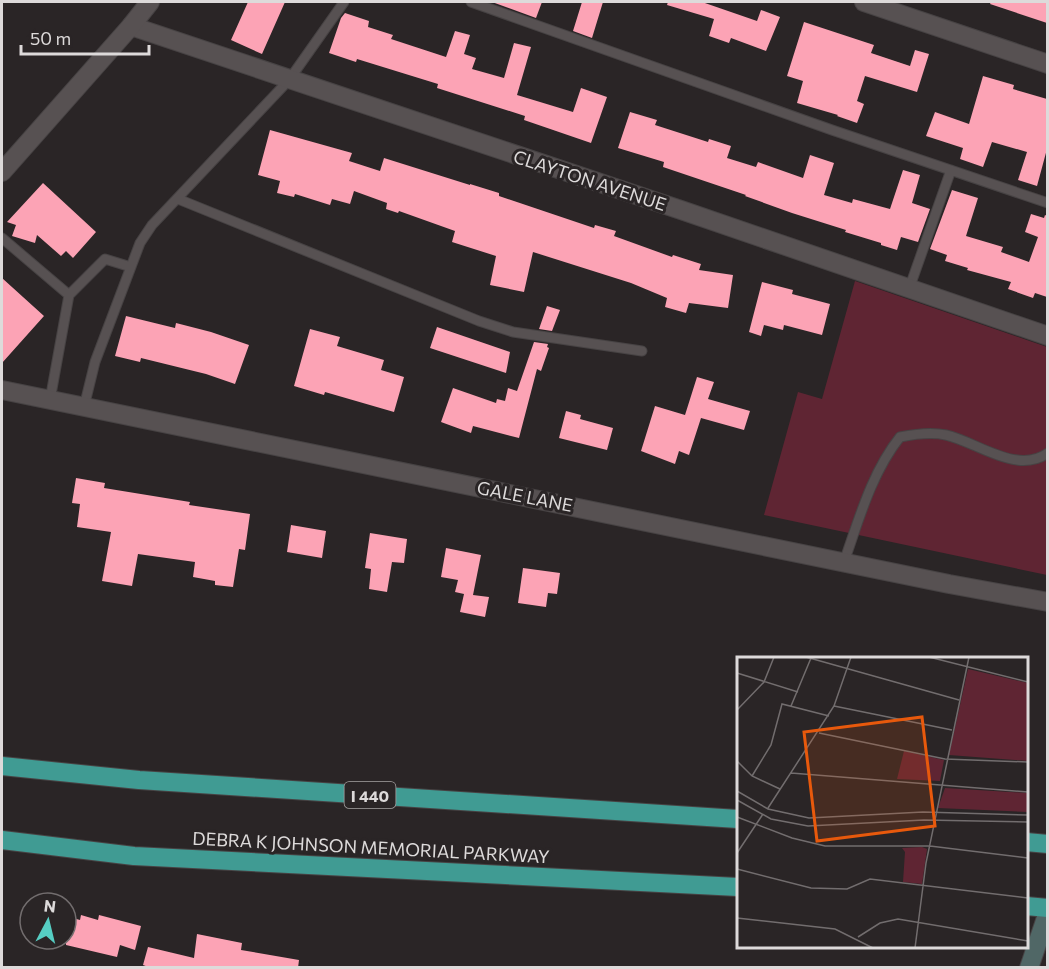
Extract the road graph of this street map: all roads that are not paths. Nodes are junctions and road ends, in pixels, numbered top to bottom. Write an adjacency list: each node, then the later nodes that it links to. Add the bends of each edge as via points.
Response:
1 (150, 2): 5 (street)
2 (344, 2): 7 (lane)
3 (471, 2): 8 (lane)
4 (864, 2): 6 (street)
5 (131, 26): 7 (street, CLAYTON AVENUE); 9 (street)
6 (1047, 64)
7 (289, 80): 10 (lane); 14 (street, CLAYTON AVENUE)
8 (951, 170): 11 (lane); 14 (lane)
9 (2, 172)
10 (178, 199): 13 (lane, via 152,225); 17 (lane, via 479,321 513,332)
11 (1047, 203)
12 (2, 238): 15 (lane)
13 (131, 267): 15 (lane, via 105,259); 20 (lane, via 95,362)
14 (909, 289): 16 (street, CLAYTON AVENUE)
15 (69, 296): 19 (lane)
16 (1047, 336)
17 (642, 351)
18 (2, 390): 19 (street, GALE LANE)
19 (50, 400): 20 (street, GALE LANE)
20 (84, 407): 22 (street, GALE LANE)
21 (1047, 453): 22 (lane, via 1030,461 1010,459 946,435 900,437 874,482)
22 (844, 562): 23 (street, GALE LANE)
23 (1047, 602)
24 (2, 766): 25 (highway, I 440, via 139,780)
25 (737, 819)
26 (2, 840): 29 (highway, DEBRA K JOHNSON MEMORIAL PARKWAY, via 134,856)
27 (1028, 842): 28 (highway)
28 (1047, 844)
29 (737, 887)
30 (1028, 906): 31 (highway)
31 (1047, 910): 32 (main road)
32 (1029, 968)

